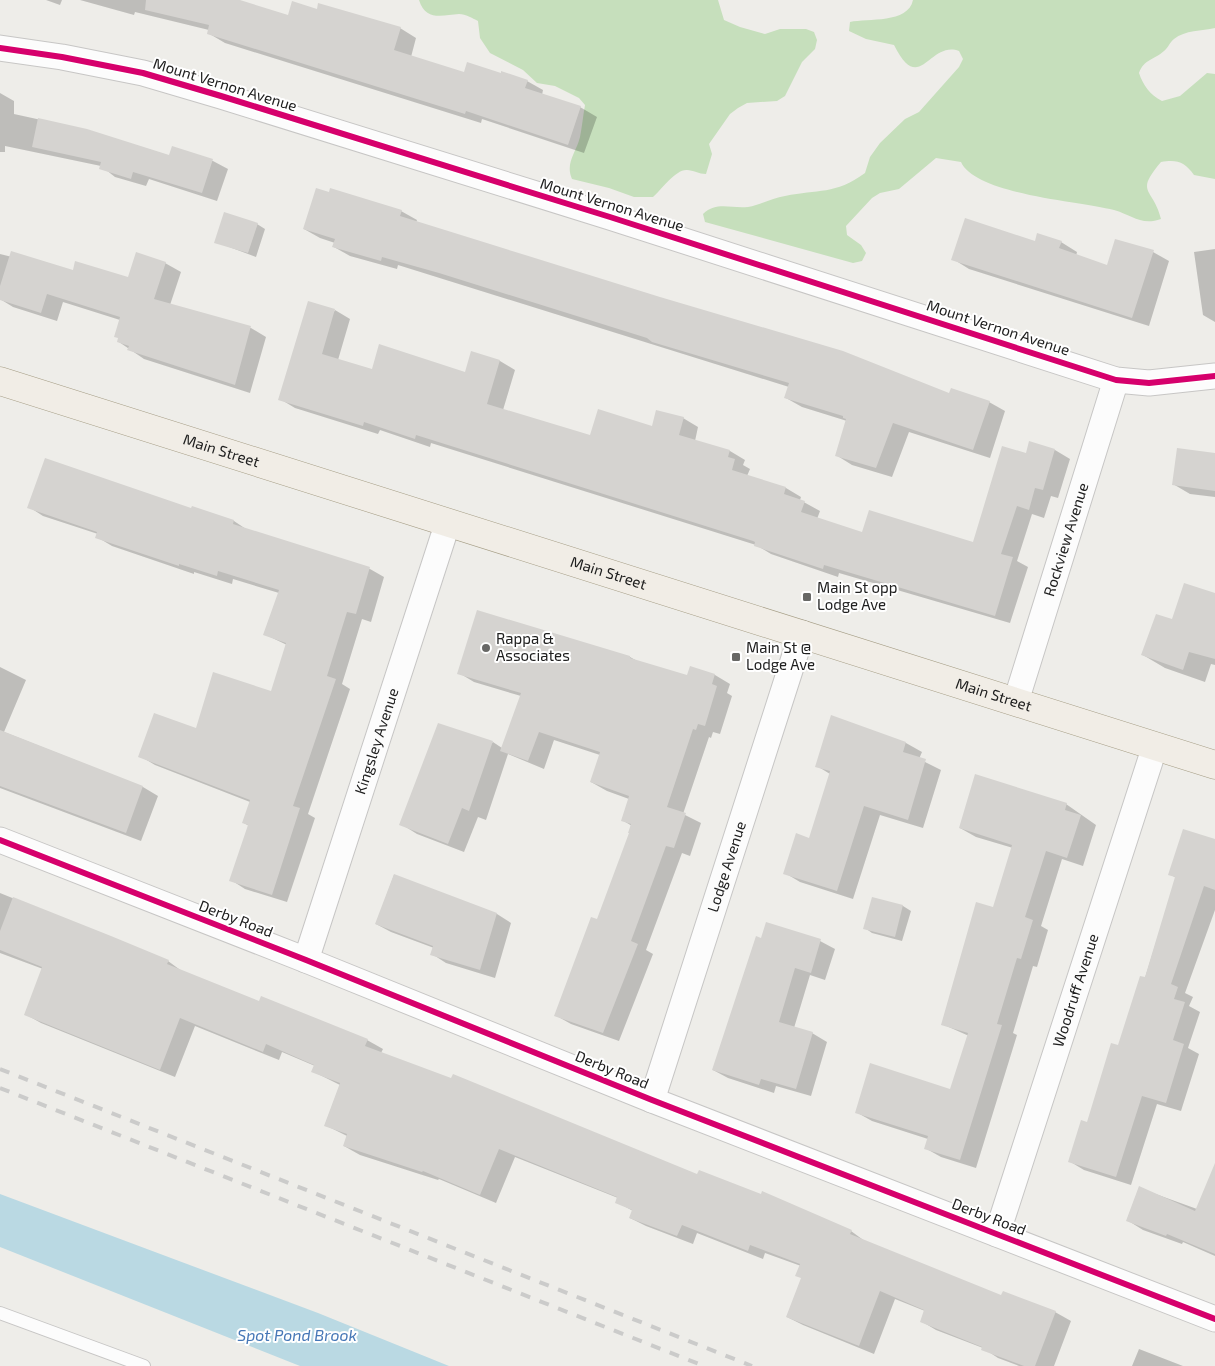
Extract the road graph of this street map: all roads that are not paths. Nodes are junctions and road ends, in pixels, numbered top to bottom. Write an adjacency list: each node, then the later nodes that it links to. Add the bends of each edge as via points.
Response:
1 (0, 48): 4 (street, Mount Vernon Avenue, via 143,73 619,220)
2 (1215, 376): 4 (street, Mount Vernon Avenue, via 1150,383)
3 (0, 380): 5 (main road, Main Street)
4 (1116, 380): 7 (street, Rockview Avenue)
5 (448, 522): 6 (main road, Main Street); 11 (street, Kingsley Avenue)
6 (802, 633): 7 (main road, Main Street); 12 (street, Lodge Avenue)
7 (1016, 701): 8 (main road, Main Street)
8 (1155, 746): 9 (main road, Main Street); 13 (street, Woodruff Avenue)
9 (1215, 765)
10 (0, 840): 11 (street, Derby Road)
11 (306, 960): 12 (street, Derby Road)
12 (652, 1100): 13 (street, Derby Road)
13 (997, 1234): 15 (street, Derby Road)
14 (0, 1313): 16 (lane)
15 (1215, 1319)
16 (144, 1366)

